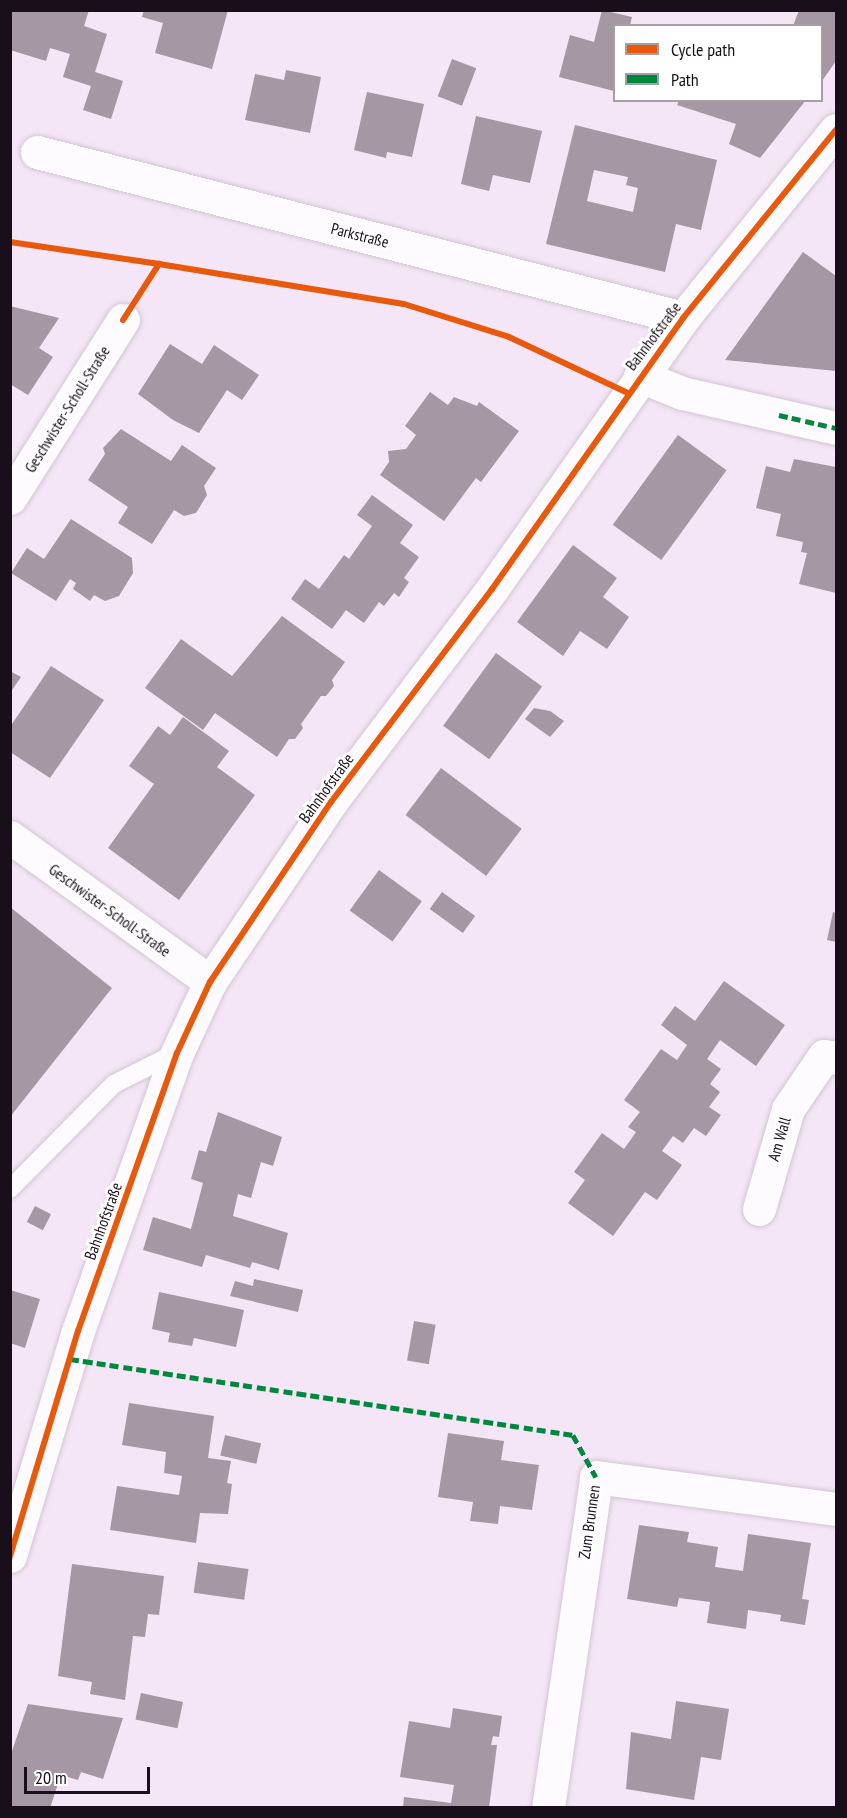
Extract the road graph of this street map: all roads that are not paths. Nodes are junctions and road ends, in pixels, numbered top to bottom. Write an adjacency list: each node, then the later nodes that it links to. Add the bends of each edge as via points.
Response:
1 (837, 130): 3 (street, Bahnhofstraße)
2 (37, 152): 3 (street, Parkstraße)
3 (683, 318): 5 (street, Bahnhofstraße)
4 (123, 320): 7 (street, Geschwister-Scholl-Straße)
5 (640, 376): 6 (street, via 682,393); 9 (street, Bahnhofstraße, via 492,589 331,802)
6 (837, 428)
7 (10, 498)
8 (10, 837): 9 (street, Geschwister-Scholl-Straße)
9 (210, 982): 10 (street, Bahnhofstraße)
10 (177, 1053): 12 (lane, via 114,1084); 15 (street, Bahnhofstraße, via 78,1331)
11 (837, 1058): 13 (street, Am Wall, via 824,1056 788,1109)
12 (10, 1189)
13 (759, 1209)
14 (837, 1509): 16 (street, Zum Brunnen, via 596,1477)
15 (10, 1556)
16 (548, 1808)

